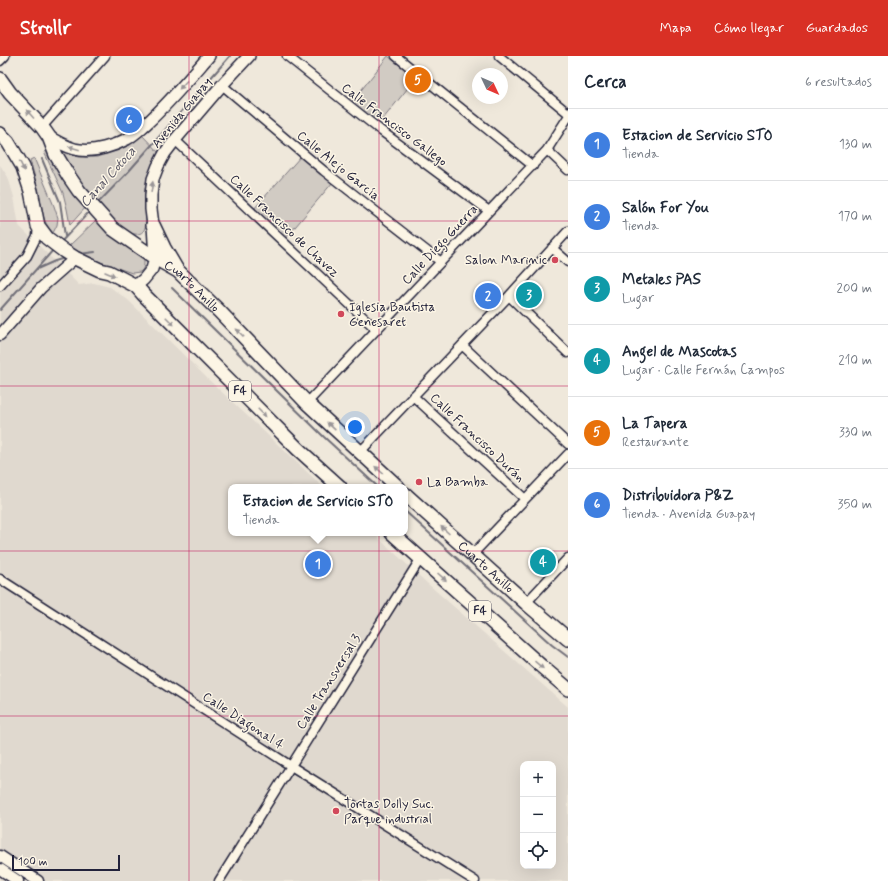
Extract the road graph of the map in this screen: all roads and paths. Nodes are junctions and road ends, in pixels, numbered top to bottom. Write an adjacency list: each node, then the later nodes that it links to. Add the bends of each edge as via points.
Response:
1 (5, 56): 8 (street)
2 (105, 56): 15 (street)
3 (209, 56): 15 (main road, Avenida Guapay, one-way to 15, via 153,117 128,138 114,145 79,150 69,147)
4 (249, 56): 11 (main road, Avenida Guapay)
5 (286, 56): 21 (street, Calle Francisco Gallego)
6 (396, 56): 19 (street)
7 (500, 56): 13 (street)
8 (0, 61)
9 (0, 79): 12 (highway, Cuarto Anillo)
10 (0, 83): 12 (highway)
11 (222, 85): 17 (main road, Avenida Guapay); 28 (street, Calle Alejo García, via 324,171)
12 (10, 93): 15 (highway, Cuarto Anillo, one-way to 12)
13 (568, 113)
14 (568, 117): 18 (street, Calle Diego Guerra)
15 (45, 132): 27 (highway, Cuarto Anillo, via 68,175 89,203 113,229)
16 (0, 134): 23 (highway, F4, one-way to 23, via 23,167)
17 (175, 140): 22 (main road, Avenida Guapay, one-way to 17, via 151,195 154,179 158,166); 34 (street, Calle Francisco de Chavez)
18 (547, 150): 19 (street, Calle Diego Guerra); 20 (street)
19 (533, 166): 21 (street, Calle Diego Guerra)
20 (568, 170)
21 (489, 211): 28 (street, Calle Diego Guerra)
22 (153, 225): 27 (main road, Avenida Guapay); 30 (highway)
23 (38, 226): 26 (highway, F4, via 47,238); 31 (street, via 37,236 27,256)
24 (568, 231): 25 (street)
25 (552, 248): 29 (street); 33 (street)
26 (70, 254): 32 (highway, F4, one-way to 32); 35 (street)
27 (155, 258): 30 (highway, Cuarto Anillo); 32 (main road, Avenida Guapay, via 152,269)
28 (441, 262): 34 (street, Calle Diego Guerra)
29 (568, 262)
30 (178, 271): 39 (highway, Cuarto Anillo, one-way to 30, via 220,311)
31 (0, 286)
32 (136, 286): 43 (highway, F4, one-way to 43)
33 (509, 296): 36 (street); 37 (street)
34 (377, 330): 39 (street, Calle Diego Guerra)
35 (0, 335)
36 (462, 345): 38 (street); 40 (street)
37 (568, 353)
38 (413, 396): 41 (street); 46 (street, Calle Francisco Durán)
39 (307, 403): 41 (highway, Cuarto Anillo, one-way to 39)
40 (568, 444)
41 (360, 452): 44 (highway, Cuarto Anillo, one-way to 41)
42 (568, 454): 46 (street)
43 (337, 484)
44 (395, 484)
45 (408, 497): 48 (highway, Cuarto Anillo, one-way to 45)
46 (525, 499): 48 (street)
47 (395, 536): 49 (highway, F4)
48 (472, 555): 52 (highway, Cuarto Anillo)
49 (421, 558): 54 (highway, F4, one-way to 54); 55 (street, Calle Transversal 3)
50 (568, 558): 52 (street)
51 (0, 579): 55 (street, Calle Diagonal 4)
52 (526, 603): 53 (highway, Cuarto Anillo)
53 (568, 639)
54 (568, 689)
55 (290, 766): 60 (street, Calle Transversal 3); 61 (street, Calle Diagonal 4)
56 (0, 856): 59 (street)
57 (0, 869): 58 (street)
58 (18, 881)
59 (38, 881)
60 (219, 881)
61 (475, 881)

